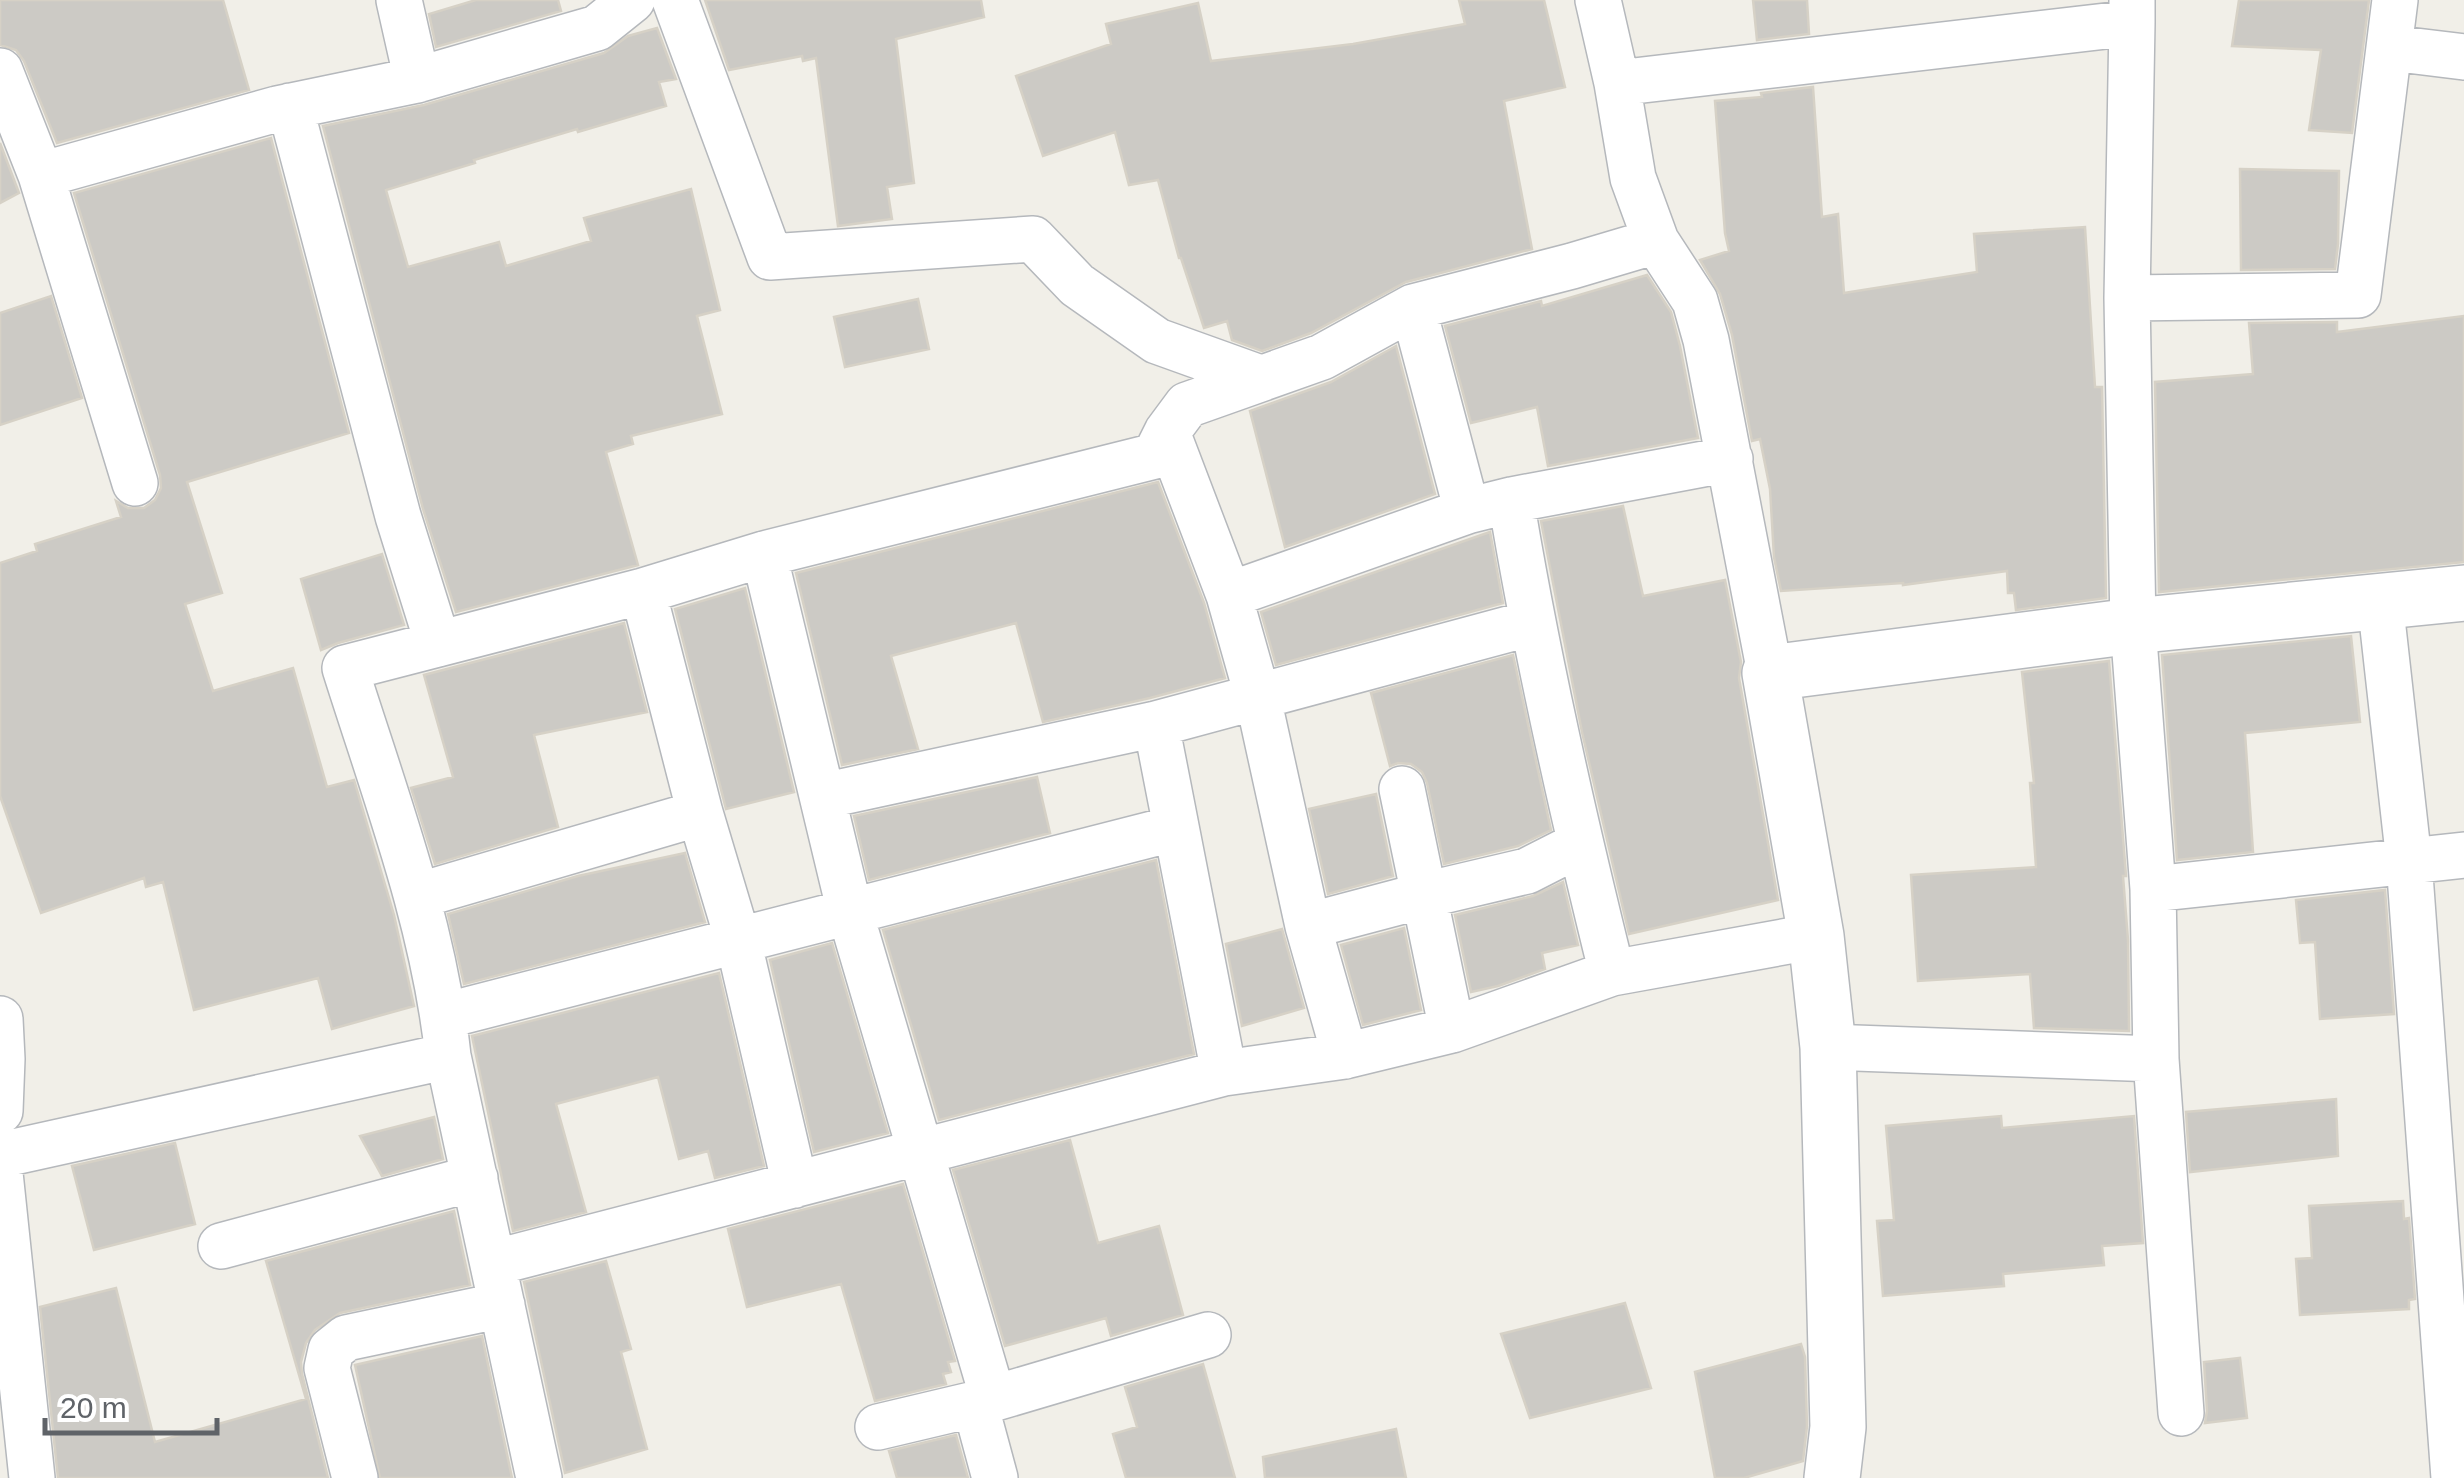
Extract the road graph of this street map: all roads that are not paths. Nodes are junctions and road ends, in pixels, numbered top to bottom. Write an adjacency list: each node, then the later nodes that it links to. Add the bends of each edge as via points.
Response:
1 (399, 0): 10 (street)
2 (632, 0): 10 (street, via 597,28)
3 (676, 0): 17 (street, via 770,256 1033,239 1077,286 1157,341)
4 (1598, 0): 11 (street)
5 (2395, 0): 7 (street)
6 (2132, 12): 11 (street); 15 (street)
7 (2390, 48): 8 (street); 15 (street, via 2358,295)
8 (2464, 56)
9 (0, 71): 13 (street)
10 (418, 80): 12 (street)
11 (1617, 83): 14 (street, via 1633,178)
12 (290, 106): 13 (street); 30 (street)
13 (41, 175): 20 (street)
14 (1656, 241): 16 (street); 19 (street, via 1694,301)
15 (2127, 298): 29 (street)
16 (1413, 307): 17 (street, via 1322,357); 22 (street)
17 (1260, 378): 18 (street, via 1187,405)
18 (1167, 432): 23 (street, via 1155,456); 26 (street)
19 (1730, 459): 21 (street); 31 (street)
20 (135, 484)
21 (1511, 500): 22 (street); 28 (street)
22 (1468, 512): 26 (street)
23 (764, 554): 24 (street); 35 (street)
24 (643, 591): 30 (street); 36 (street)
25 (2464, 593): 27 (street)
26 (1229, 595): 32 (street)
27 (2380, 601): 29 (street); 40 (street)
28 (1531, 622): 32 (street); 38 (street)
29 (2133, 626): 31 (street); 41 (street)
30 (438, 644): 43 (street, via 345,668)
31 (1770, 673): 46 (street)
32 (1258, 698): 33 (street); 45 (street)
33 (1156, 724): 35 (street); 37 (street)
34 (1402, 789): 42 (street)
35 (823, 796): 44 (street)
36 (700, 813): 43 (street); 47 (street)
37 (1176, 828): 44 (street); 55 (street)
38 (1580, 844): 42 (street, via 1527,871); 48 (street)
39 (2464, 855): 40 (street)
40 (2408, 861): 41 (street); 73 (street)
41 (2153, 889): 54 (street)
42 (1425, 895): 45 (street); 49 (street)
43 (417, 896): 50 (street)
44 (850, 912): 47 (street); 57 (street)
45 (1308, 926): 53 (street)
46 (1816, 936): 48 (street); 52 (street)
47 (738, 940): 50 (street); 61 (street)
48 (1612, 972): 49 (street)
49 (1452, 1030): 53 (street)
50 (446, 1036): 58 (street); 60 (street)
51 (1, 1046): 56 (street)
52 (1828, 1046): 54 (street); 72 (street, via 1838,1427)
53 (1345, 1056): 55 (street)
54 (2156, 1059): 66 (street)
55 (1224, 1073): 57 (street)
56 (0, 1111)
57 (920, 1152): 61 (street); 65 (street)
58 (0, 1155)
59 (0, 1173): 68 (street)
60 (474, 1178): 62 (street); 63 (street)
61 (795, 1185): 63 (street)
62 (221, 1246)
63 (498, 1284): 69 (street, via 346,1338 331,1350 327,1368); 70 (street)
64 (1208, 1335): 65 (street)
65 (984, 1401): 67 (street); 71 (street)
66 (2181, 1414)
67 (878, 1427)
68 (32, 1478)
69 (355, 1478)
70 (539, 1478)
71 (995, 1478)
72 (1832, 1478)
73 (2454, 1478)

